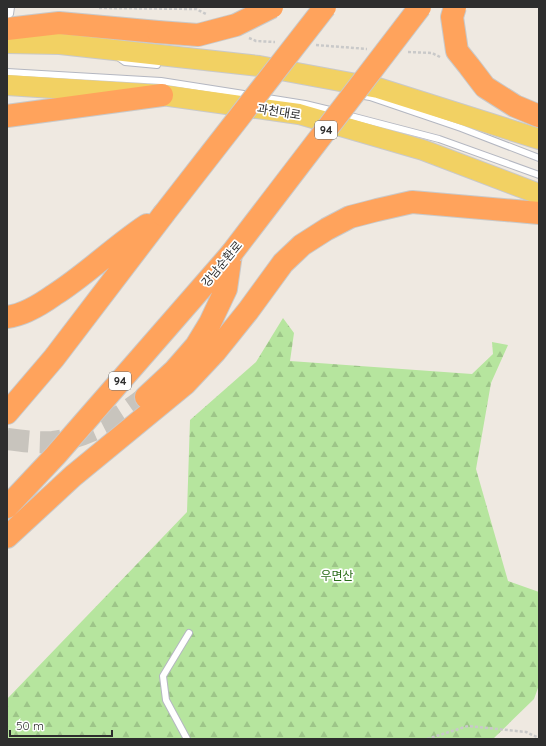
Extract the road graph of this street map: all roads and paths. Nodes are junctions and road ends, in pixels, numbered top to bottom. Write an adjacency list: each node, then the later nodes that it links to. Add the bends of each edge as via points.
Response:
1 (11, 7): 6 (lane, via 10,14)
2 (272, 7): 7 (highway, bridge, via 236,25 198,35 59,23)
3 (325, 7): 24 (highway, bridge)
4 (420, 7): 25 (highway, 강남순환로 / 94, bridge)
5 (455, 7): 18 (highway, bridge, via 452,17 457,51 485,87 515,106)
6 (7, 15)
7 (7, 29)
8 (7, 43): 9 (main road, via 60,44)
9 (108, 49): 10 (lane, via 125,62); 19 (main road, via 259,66 378,88)
10 (164, 65)
11 (7, 72): 21 (lane, via 161,81 305,104 439,139)
12 (266, 75): 13 (lane)
13 (280, 78)
14 (7, 85): 16 (main road, 과천대로)
15 (347, 92): 20 (lane, via 370,97 462,128)
16 (162, 95): 17 (highway); 22 (main road, 과천대로, via 299,114 423,150)
17 (7, 116)
18 (539, 116)
19 (539, 139)
20 (539, 158)
21 (539, 175)
22 (539, 194)
23 (539, 213): 30 (highway, via 412,202 350,217 327,229 283,263 215,352 185,384 73,476)
24 (163, 215): 26 (highway, via 129,237 83,275 36,307); 28 (highway, via 54,358)
25 (231, 254): 27 (highway, via 226,289 210,323 196,346 176,370); 29 (highway, 강남순환로 / 94, via 55,456)
26 (7, 317)
27 (146, 397)
28 (7, 413)
29 (7, 507)
30 (7, 537)
31 (189, 633): 33 (lane, via 163,676 166,700)
32 (539, 738): 34 (path, via 526,732 468,726)
33 (187, 739)
34 (427, 739)

